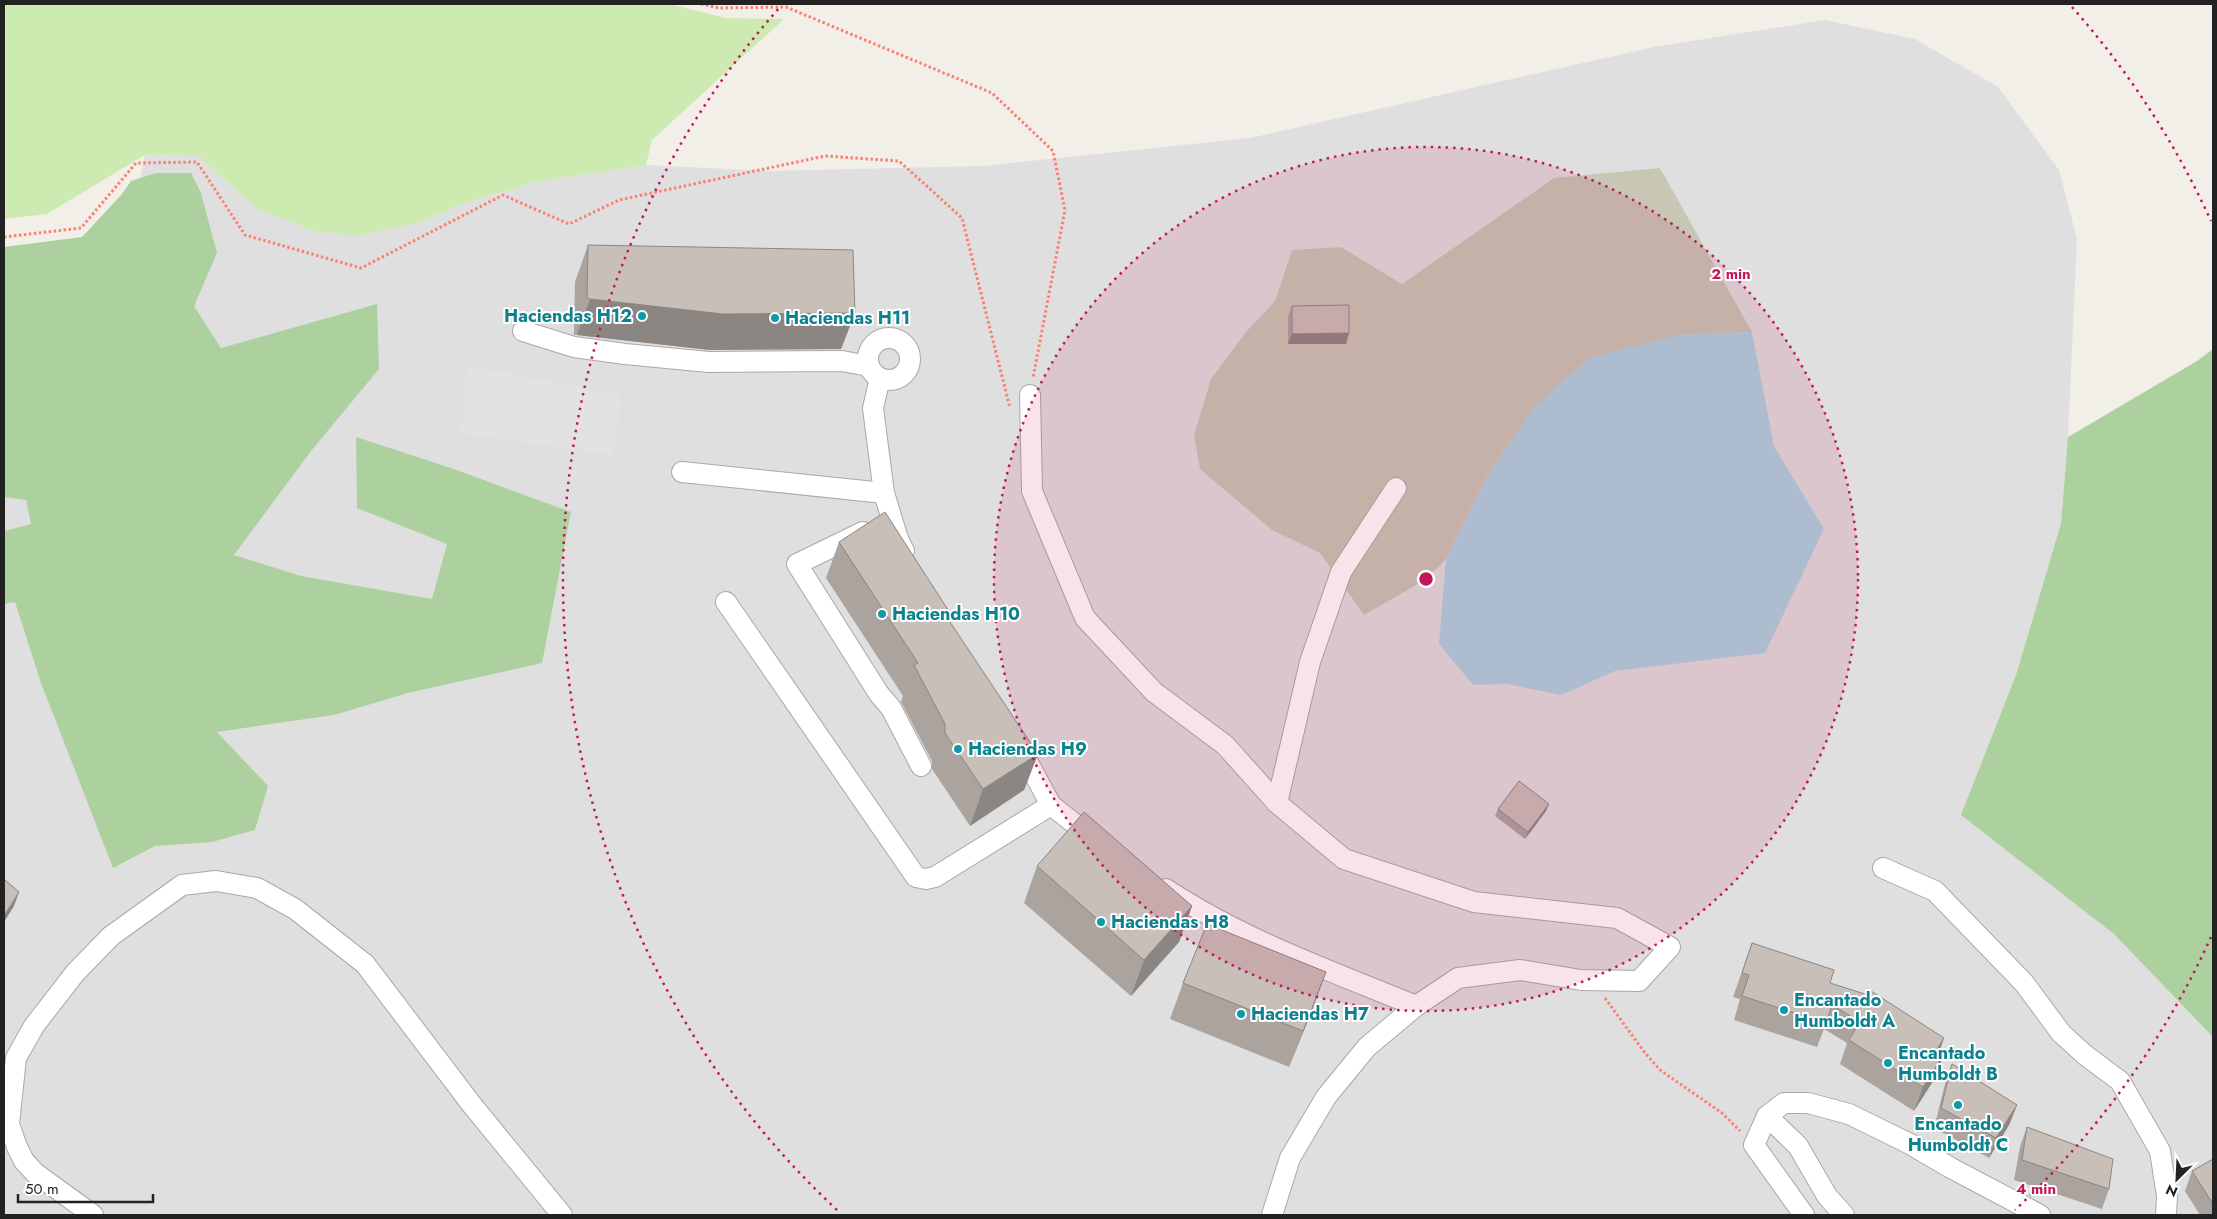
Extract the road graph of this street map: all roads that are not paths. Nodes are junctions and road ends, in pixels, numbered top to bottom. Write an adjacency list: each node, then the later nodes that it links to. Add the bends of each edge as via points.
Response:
1 (523, 331): 5 (street, via 574,347 625,354 709,362 842,361 875,372 873,408)
2 (1030, 395): 11 (street, via 1032,491 1085,618 1154,692 1225,745)
3 (682, 472): 5 (street)
4 (1396, 488): 11 (street, via 1341,572 1310,662)
5 (884, 493): 6 (street)
6 (891, 517): 7 (street); 10 (street, via 797,564 891,708)
7 (914, 570)
8 (726, 602): 12 (street, via 916,877 935,877)
9 (1011, 729): 12 (street)
10 (921, 766)
11 (1277, 803): 16 (street, via 1344,859 1474,902 1617,918 1670,947 1639,981 1581,980 1520,970 1458,978)
12 (1050, 805): 13 (street)
13 (1112, 853)
14 (1883, 868): 25 (street, via 1935,890 2024,983 2060,1032 2085,1056 2120,1080 2160,1151 2167,1196)
15 (1153, 880): 16 (street, via 1194,907 1272,947)
16 (1416, 1006): 21 (street, via 1367,1047 1326,1097 1290,1158)
17 (1767, 1116): 22 (street, via 1754,1145); 23 (street, via 1798,1146 1828,1196); 24 (street, via 1784,1103 1808,1103 1848,1114)
18 (10, 1149): 19 (street); 20 (street, via 9,1124 16,1058 34,1026 75,974 111,936 182,885 216,881 257,888 295,909 365,964 472,1105)
19 (93, 1215)
20 (562, 1215)
21 (1272, 1215)
22 (1804, 1215)
23 (1844, 1215)
24 (2040, 1215)
25 (2166, 1215)

